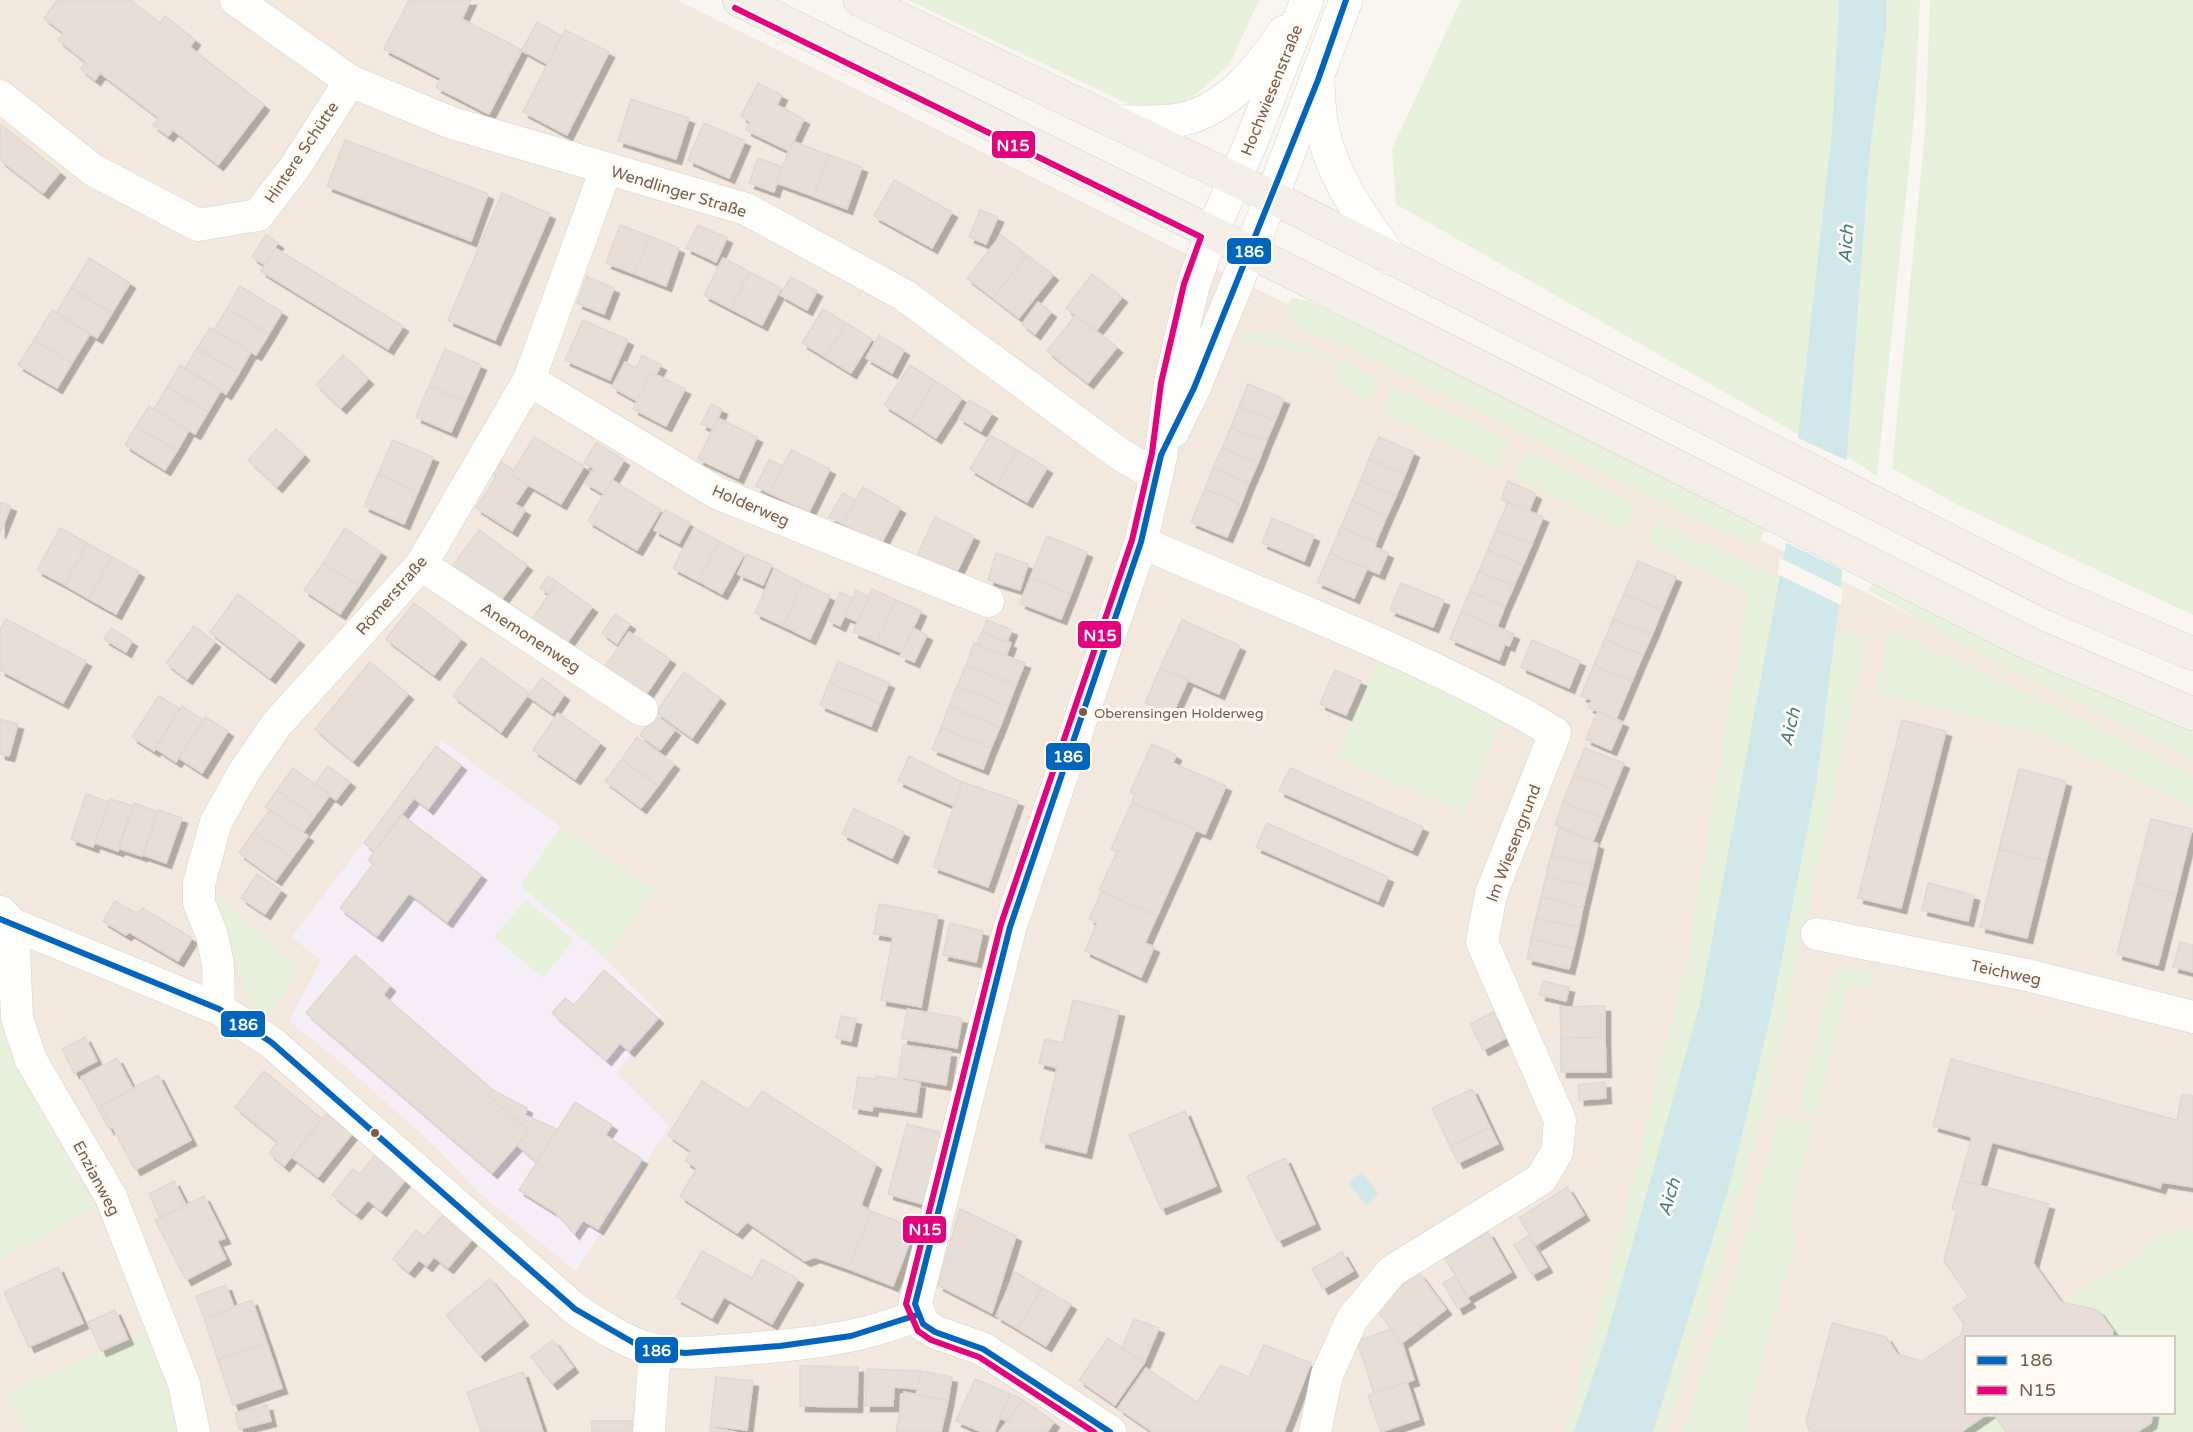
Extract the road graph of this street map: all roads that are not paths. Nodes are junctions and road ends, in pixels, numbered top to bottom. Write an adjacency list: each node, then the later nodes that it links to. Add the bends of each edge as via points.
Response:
1 (236, 0): 7 (street, Wendlinger Straße)
2 (740, 0): 13 (main road)
3 (860, 0): 9 (main road)
4 (1306, 0): 9 (main road, via 1244,81 1212,109 1182,119); 11 (main road, Hochwiesenstraße)
5 (1346, 0): 6 (main road)
6 (1318, 80): 12 (main road); 15 (main road, via 1322,127 1335,170)
7 (350, 81): 8 (street, Hintere Schütte, via 296,167 258,215 198,225 93,170); 10 (street, Wendlinger Straße, via 452,123)
8 (0, 96)
9 (1114, 122): 11 (main road)
10 (606, 169): 16 (street, Römerstraße); 17 (street, Wendlinger Straße, via 746,209 904,295 1121,454)
11 (1234, 179): 12 (main road); 13 (main road)
12 (1272, 197): 14 (main road); 15 (main road)
13 (1212, 232): 14 (main road); 17 (main road, via 1193,286 1175,363)
14 (1249, 250): 17 (main road); 23 (main road, via 2032,645)
15 (1392, 259): 21 (main road, via 2058,596)
16 (529, 380): 19 (street, Römerstraße); 20 (street, Holderweg, via 717,493)
17 (1159, 465): 18 (main road)
18 (1141, 542): 28 (main road, via 1010,927 918,1287); 33 (street, Im Wiesengrund, via 1423,666 1555,733 1491,894 1482,942 1560,1120 1557,1152 1541,1179 1392,1271 1352,1318 1328,1375)
19 (421, 565): 22 (street, Anemonenweg); 26 (street, Römerstraße, via 276,725 216,822 199,884 199,903 218,964)
20 (988, 601)
21 (2193, 654)
22 (642, 710)
23 (2193, 714)
24 (4, 918): 26 (street); 30 (street, Enzianweg, via 17,1018 32,1060 111,1197 184,1384)
25 (1817, 934): 27 (street, Teichweg, via 2027,975)
26 (219, 1009): 29 (street, via 271,1042 575,1308 612,1332)
27 (2193, 1017)
28 (917, 1315): 29 (street, via 856,1335 759,1348 688,1353); 32 (main road, via 935,1332 983,1348)
29 (655, 1350): 31 (street)
30 (194, 1432)
31 (650, 1432)
32 (1110, 1432)
33 (1315, 1432)

